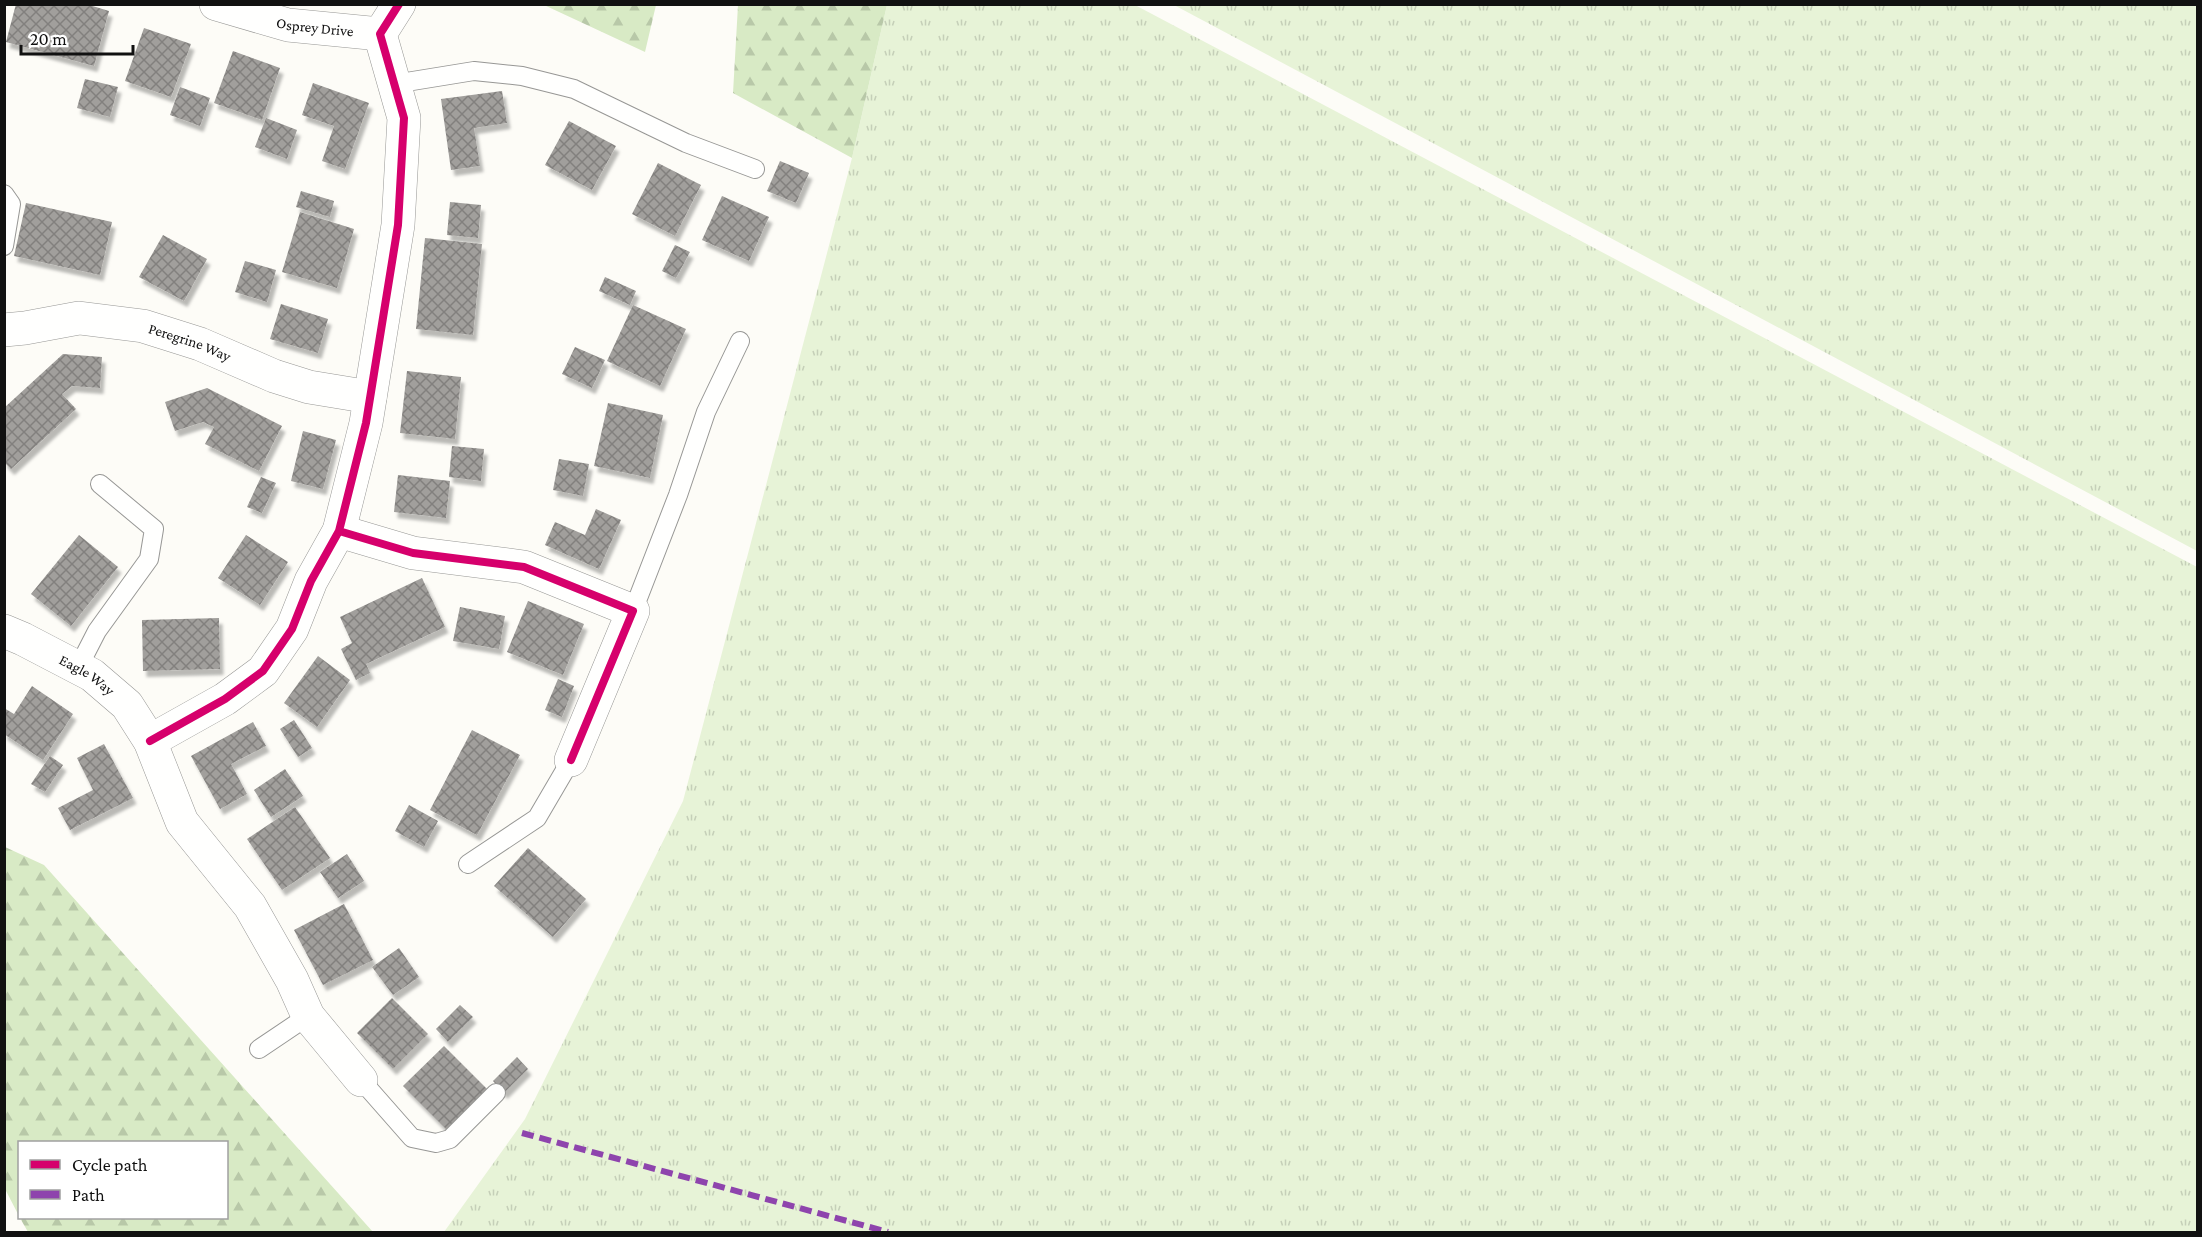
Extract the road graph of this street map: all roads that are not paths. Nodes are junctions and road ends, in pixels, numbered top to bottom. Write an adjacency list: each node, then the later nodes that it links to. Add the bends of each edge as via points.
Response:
1 (216, 4): 3 (street, Osprey Drive, via 288,25)
2 (399, 4): 3 (street)
3 (380, 34): 4 (street)
4 (394, 84): 5 (lane, via 474,71 522,76 574,89 686,143); 10 (street, via 404,118 398,225)
5 (755, 169)
6 (4, 194): 7 (lane, via 11,204)
7 (4, 246)
8 (4, 330): 10 (street, Peregrine Way, via 79,318 142,326 309,387)
9 (740, 342): 13 (lane, via 706,412)
10 (370, 397): 12 (street)
11 (100, 484): 15 (lane, via 154,529 149,559 97,631)
12 (339, 531): 13 (street, via 413,553 524,567); 16 (street, via 310,581 292,629 263,671 225,699)
13 (633, 611): 17 (street)
14 (4, 631): 15 (street, Eagle Way)
15 (78, 668): 16 (street, Eagle Way, via 127,705)
16 (150, 741): 19 (street, Eagle Way, via 182,822 250,906)
17 (571, 759): 18 (lane, via 537,818)
18 (468, 864)
19 (308, 1016): 20 (lane); 21 (street, Eagle Way)
20 (259, 1048)
21 (361, 1080): 22 (lane, via 412,1138 436,1143 450,1139)
22 (496, 1093)

